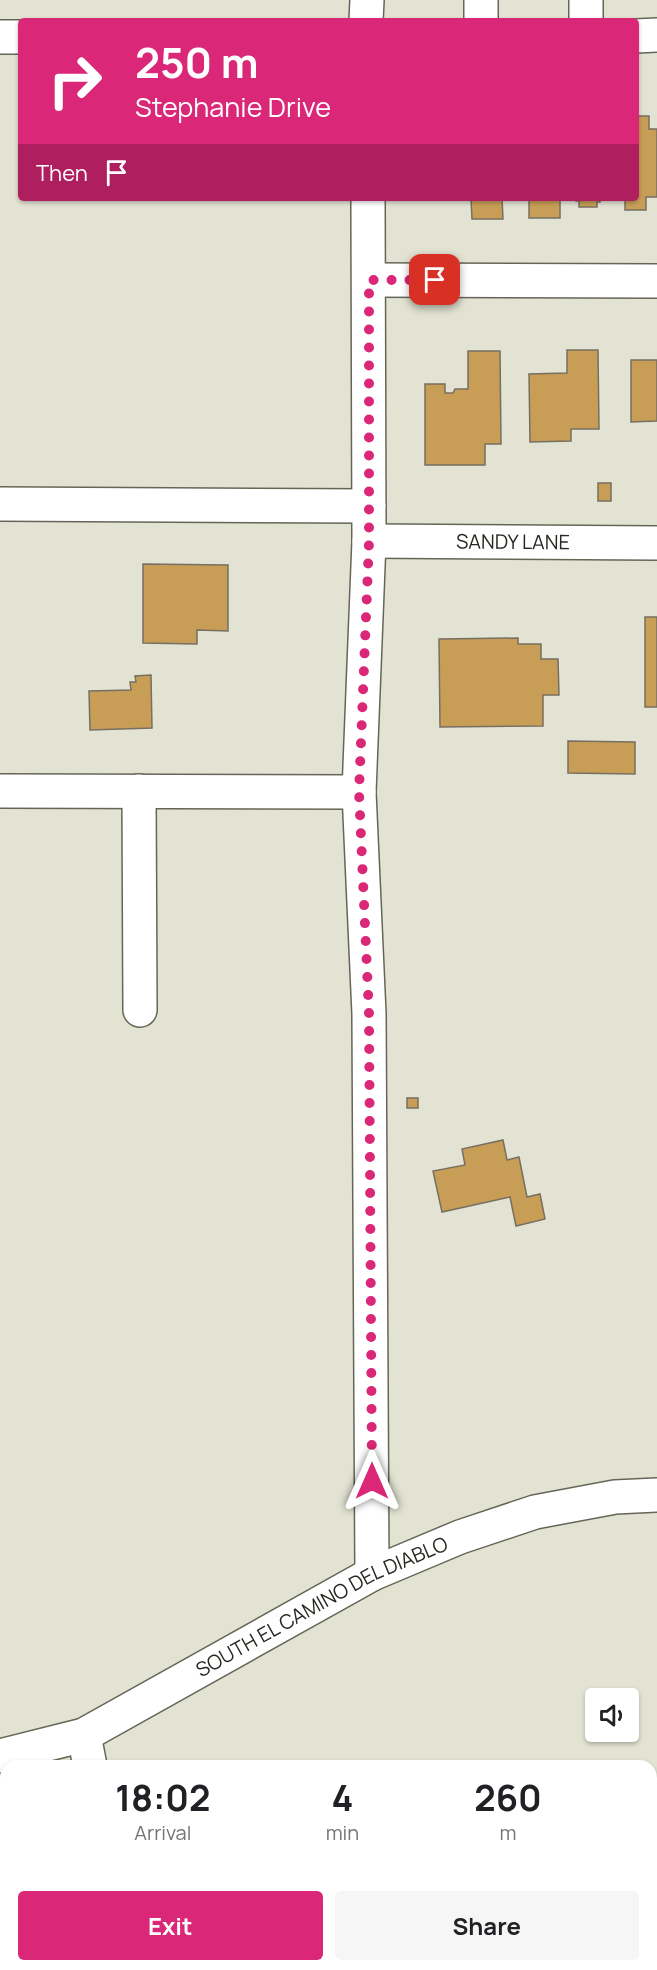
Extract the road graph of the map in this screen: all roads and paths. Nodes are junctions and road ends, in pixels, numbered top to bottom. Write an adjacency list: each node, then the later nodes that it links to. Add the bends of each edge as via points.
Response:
1 (367, 0): 4 (street)
2 (482, 0): 5 (street)
3 (586, 0): 6 (street)
4 (366, 18)
5 (481, 18)
6 (586, 18)
7 (657, 35): 8 (street)
8 (639, 36)
9 (0, 37): 10 (street)
10 (18, 37)
11 (368, 201): 12 (street)
12 (369, 280): 13 (street); 15 (street)
13 (657, 281)
14 (0, 504): 15 (street)
15 (369, 506): 16 (street)
16 (369, 542): 17 (street, SANDY LANE); 20 (street)
17 (657, 543)
18 (0, 791): 19 (street)
19 (138, 791): 20 (street); 21 (street)
20 (359, 792): 23 (street, via 369,1014)
21 (140, 1010)
22 (657, 1495): 23 (street, SOUTH EL CAMINO DEL DIABLO, via 615,1497 535,1512 460,1537)
23 (372, 1574): 24 (street, SOUTH EL CAMINO DEL DIABLO)
24 (87, 1750): 25 (street, SOUTH EL CAMINO DEL DIABLO)
25 (0, 1756)

